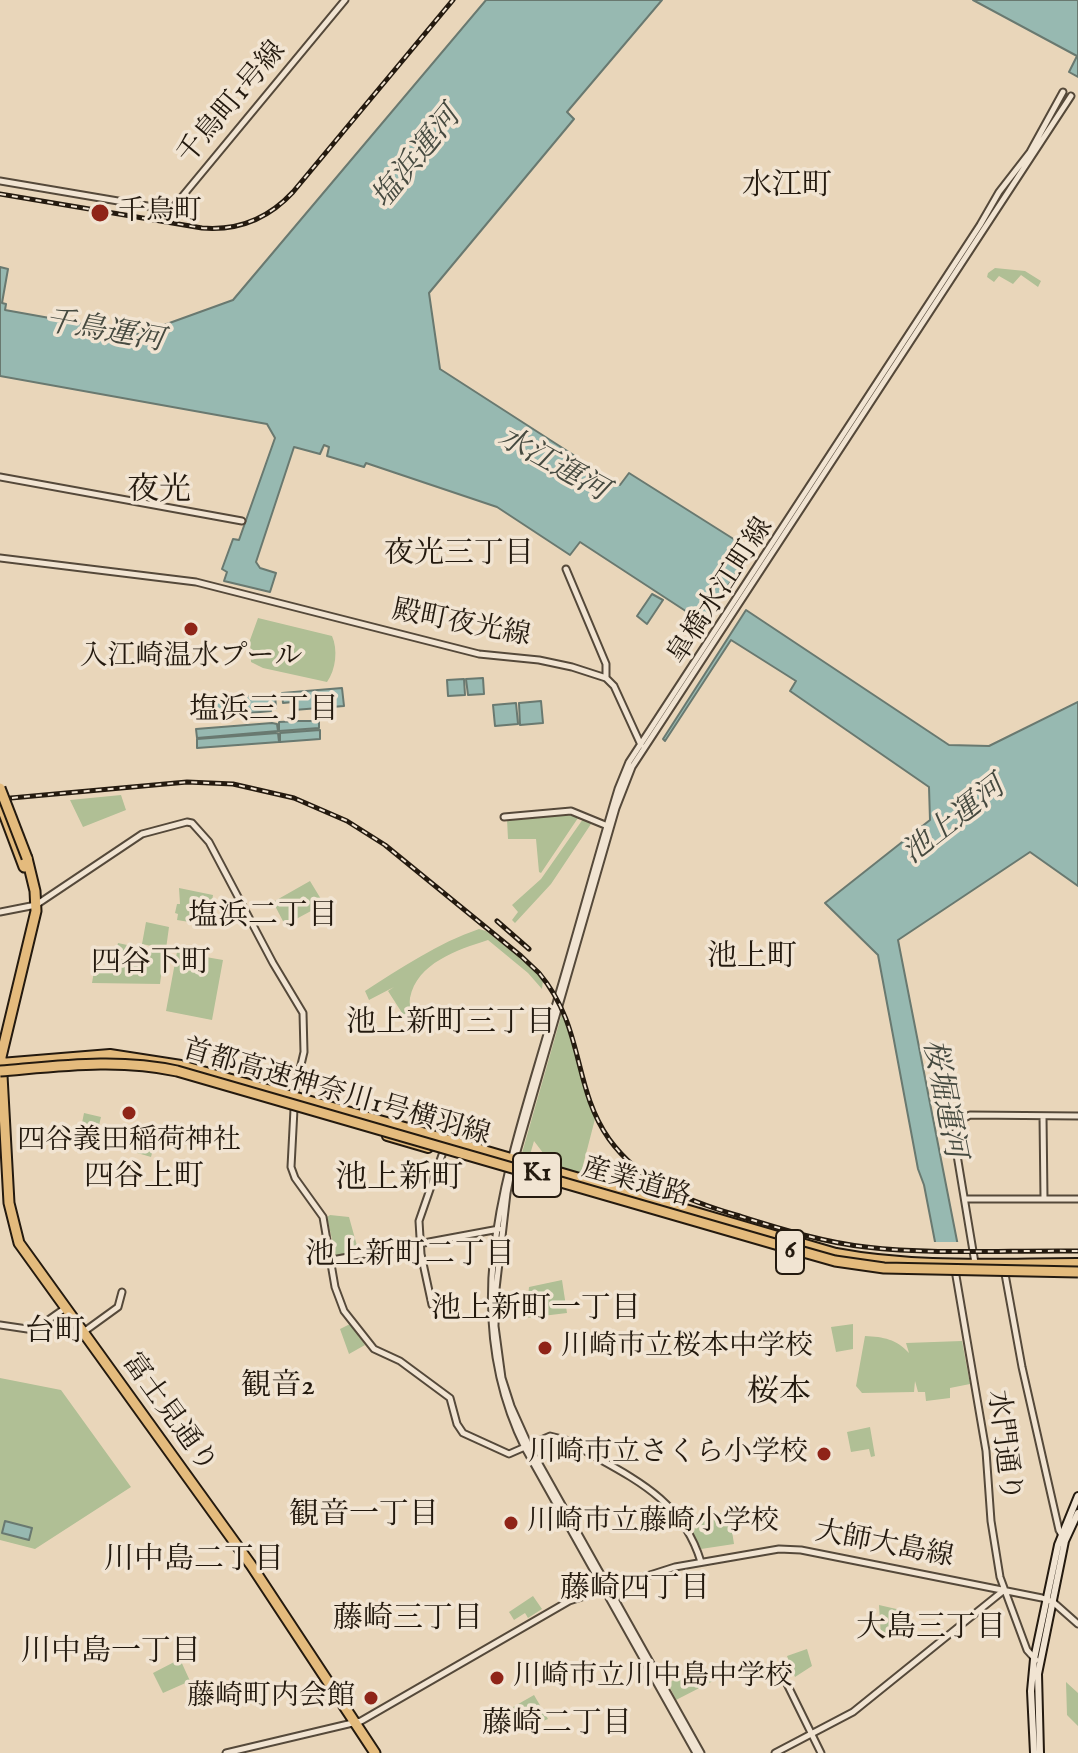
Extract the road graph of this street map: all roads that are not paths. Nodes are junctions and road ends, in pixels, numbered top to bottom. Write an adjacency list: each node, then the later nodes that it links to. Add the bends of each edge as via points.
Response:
1 (345, 0): 4 (street, 千鳥町1号線, via 171,210)
2 (1063, 92): 10 (street, 皐橋水江町線, via 1030,152 999,192)
3 (1071, 96): 10 (street, 皐橋水江町線)
4 (0, 181)
5 (0, 477): 6 (street)
6 (242, 521)
7 (0, 558): 9 (street, 殿町夜光線, via 196,582 479,654 539,660)
8 (566, 569): 9 (street, via 606,664)
9 (606, 678): 10 (street)
10 (642, 748): 14 (street, 皐橋水江町線, via 625,771)
11 (0, 788): 15 (highway, bridge)
12 (0, 803): 15 (highway, bridge)
13 (504, 817): 14 (street, via 571,811)
14 (609, 827): 26 (street, 皐橋水江町線); 26 (street, 皐橋水江町線)
15 (24, 859): 16 (highway)
16 (34, 906): 17 (street); 18 (highway); 19 (highway, 富士見通り); 20 (street, via 141,835 192,823 209,842 303,1013 304,1052)
17 (0, 912)
18 (0, 1038)
19 (0, 1069): 20 (main road, 産業道路 / 6, via 110,1054 181,1065); 21 (main road, 産業道路 / 6, via 149,1069); 42 (highway, 首都高速神奈川1号横羽線 / K1, bridge, via 111,1058 163,1063 836,1256 906,1265); 47 (highway, 富士見通り, via 12,1221 21,1247)
20 (294, 1096): 21 (street); 26 (main road, 産業道路 / 6)
21 (293, 1108): 25 (main road, 産業道路 / 6); 39 (street, via 291,1167 322,1215)
22 (1043, 1116): 23 (street); 29 (street); 30 (street, via 970,1115 959,1121 954,1137)
23 (1078, 1116)
24 (0, 1143): 47 (highway, 富士見通り, via 12,1240)
25 (443, 1152): 27 (main road, 産業道路 / 6); 37 (street, via 419,1218)
26 (512, 1159): 27 (street, 皐橋水江町線); 28 (main road, 産業道路 / 6)
27 (508, 1171): 32 (main road, 産業道路 / 6); 34 (street, 皐橋水江町線); 50 (street, 皐橋水江町線, via 495,1326 502,1378)
28 (615, 1189): 32 (street); 33 (main road, 産業道路 / 6)
29 (1044, 1198): 30 (street); 31 (street)
30 (966, 1199): 41 (street)
31 (1078, 1199)
32 (616, 1201): 36 (main road, 産業道路 / 6)
33 (747, 1227): 35 (main road, 産業道路 / 6); 36 (street)
34 (499, 1229): 37 (street); 50 (street, 皐橋水江町線, via 491,1288 493,1350 506,1403)
35 (767, 1233): 38 (street); 40 (main road, 産業道路 / 6, via 869,1260)
36 (749, 1240): 38 (main road, 産業道路 / 6)
37 (420, 1244): 39 (street); 46 (street)
38 (764, 1244): 43 (main road, 産業道路 / 6, via 860,1269)
39 (332, 1260): 50 (street, via 342,1308 374,1349 400,1361 450,1398 463,1433 509,1454)
40 (954, 1263): 41 (main road, 産業道路 / 6); 43 (street, 水門通り)
41 (975, 1263): 42 (main road, 産業道路 / 6)
42 (1078, 1270): 44 (main road, 産業道路 / 6)
43 (955, 1273): 44 (main road, 産業道路 / 6); 57 (street, 水門通り)
44 (1005, 1274): 53 (street)
45 (122, 1292): 49 (street, via 118,1307)
46 (432, 1305)
47 (62, 1310): 48 (street, via 34,1330); 49 (highway, 富士見通り)
48 (0, 1325)
49 (80, 1334): 62 (highway, 富士見通り, via 243,1555)
50 (527, 1447): 55 (street, via 550,1436 561,1437 655,1492 690,1533); 56 (street, 皐橋水江町線)
51 (1078, 1496): 53 (main road)
52 (1078, 1513): 54 (main road)
53 (1061, 1534): 54 (street); 58 (main road)
54 (1065, 1541): 58 (main road)
55 (701, 1562): 56 (street, 大師大島線); 57 (street, 大師大島線, via 789,1549)
56 (607, 1588): 62 (street, 大師大島線, via 569,1601); 66 (street, 皐橋水江町線)
57 (1004, 1590): 58 (street, 大師大島線); 60 (street, 水門通り, via 1027,1650); 63 (street, via 853,1712)
58 (1050, 1601): 59 (street); 60 (main road)
59 (1078, 1624)
60 (1037, 1661): 69 (main road)
61 (787, 1684): 63 (street)
62 (354, 1724): 64 (street, 大師大島線); 65 (highway, 富士見通り)
63 (811, 1732): 67 (street); 68 (street)
64 (226, 1753)
65 (373, 1753)
66 (698, 1753)
67 (775, 1753)
68 (821, 1753)
69 (1037, 1753)

